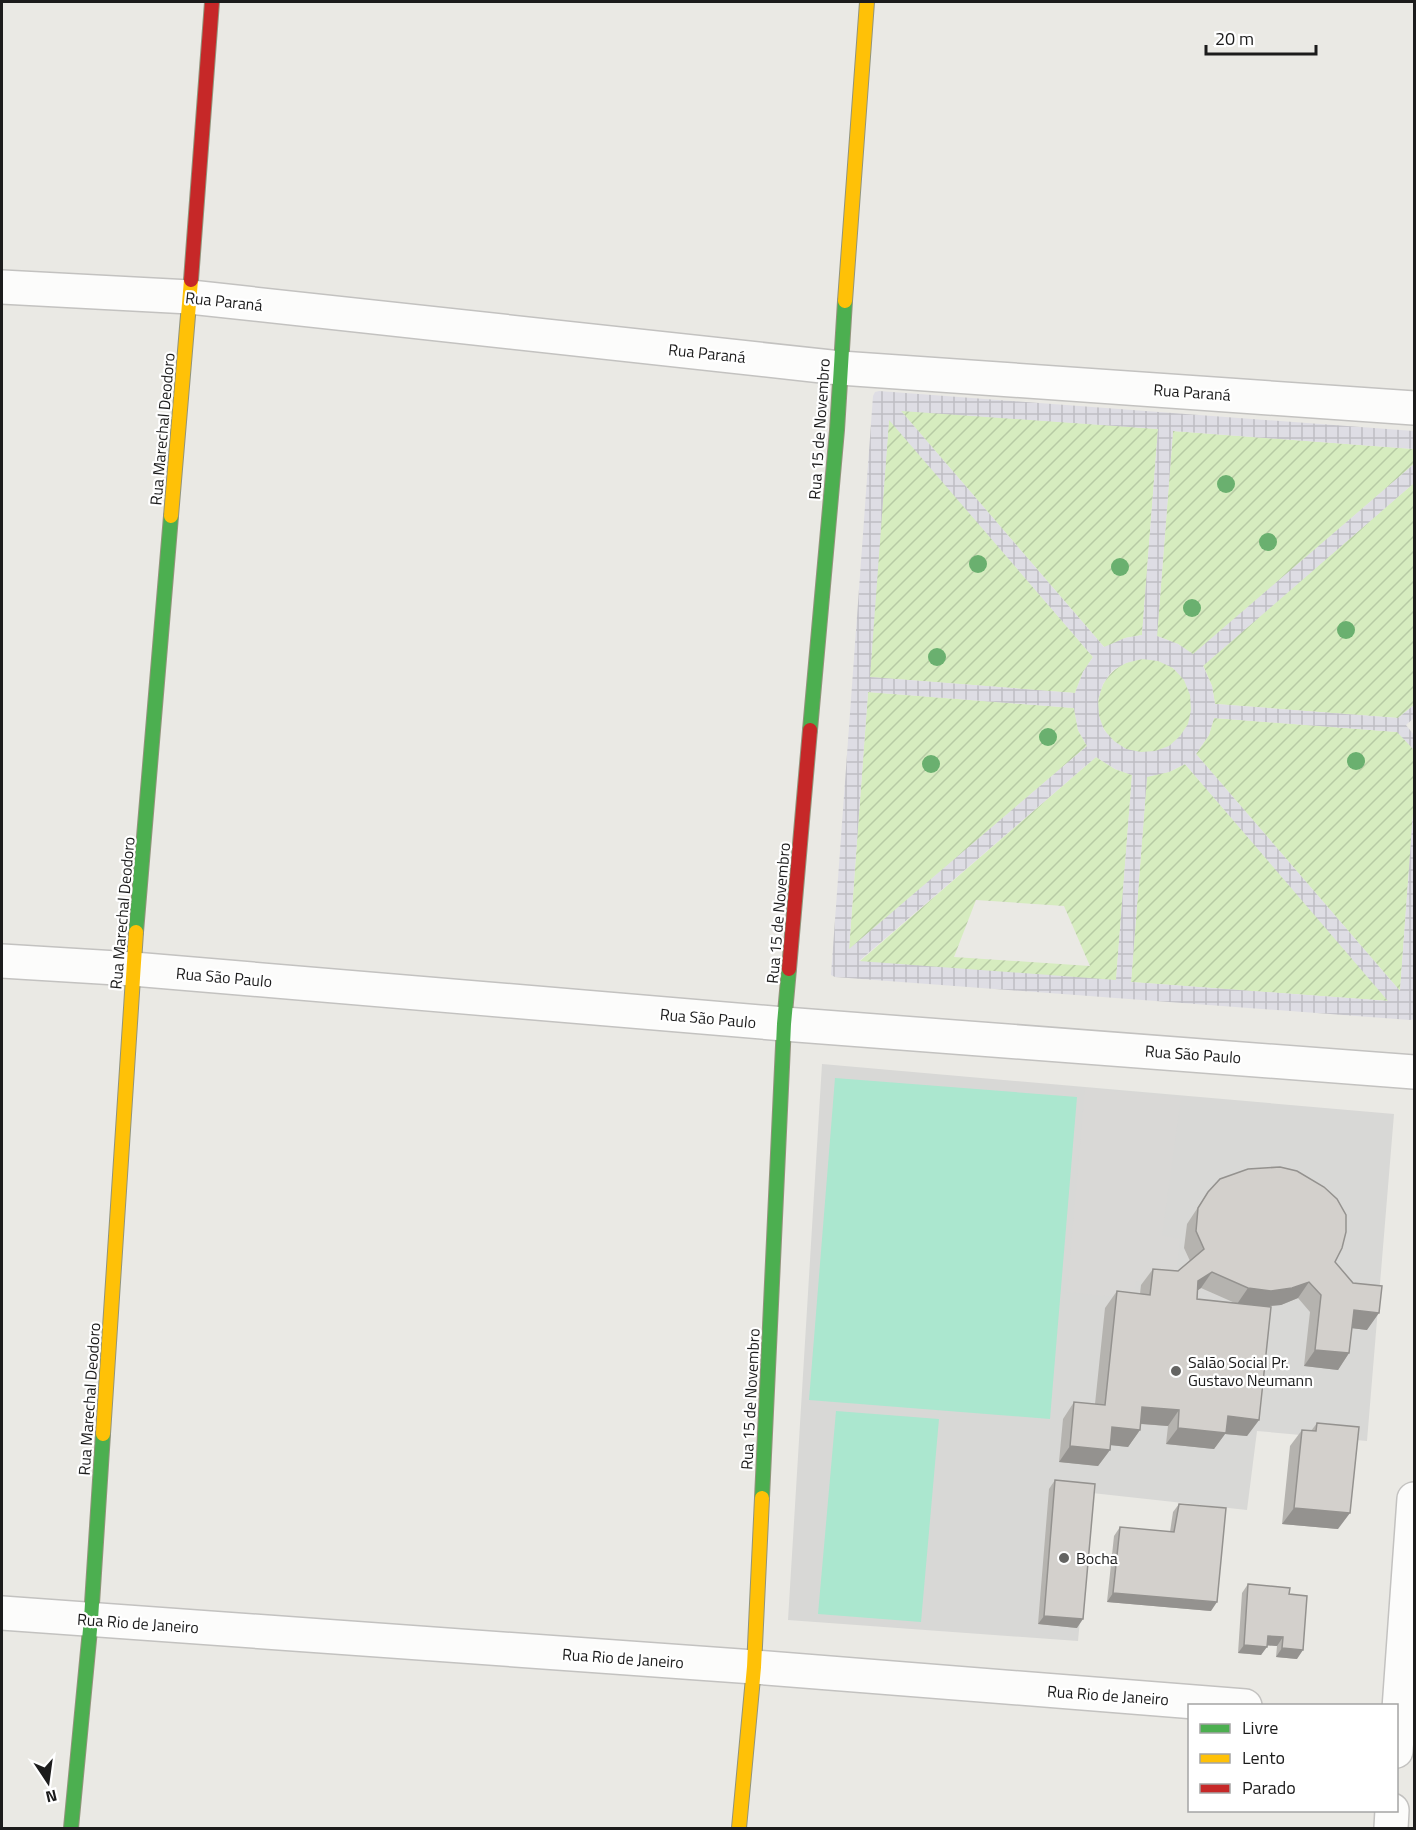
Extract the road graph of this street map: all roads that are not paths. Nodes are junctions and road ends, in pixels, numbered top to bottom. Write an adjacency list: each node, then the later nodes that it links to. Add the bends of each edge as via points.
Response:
1 (212, 2): 4 (street, Rua Marechal Deodoro)
2 (867, 2): 5 (street, Rua 15 de Novembro)
3 (2, 286): 4 (street, Rua Paraná)
4 (190, 297): 5 (street, Rua Paraná); 8 (street, Rua Marechal Deodoro)
5 (840, 368): 6 (street, Rua Paraná); 9 (street, Rua 15 de Novembro)
6 (1414, 408)
7 (2, 961): 8 (street, Rua São Paulo)
8 (134, 969): 9 (street, Rua São Paulo); 13 (street, Rua Marechal Deodoro)
9 (784, 1024): 10 (street, Rua São Paulo); 14 (street, Rua 15 de Novembro)
10 (1414, 1072)
11 (1414, 1498): 16 (street)
12 (2, 1613): 13 (street, Rua Rio de Janeiro)
13 (91, 1619): 14 (street, Rua Rio de Janeiro); 19 (street, Rua Marechal Deodoro)
14 (754, 1667): 15 (street, Rua Rio de Janeiro); 20 (street, Rua 15 de Novembro)
15 (1220, 1704)
16 (1403, 1718): 17 (street)
17 (1398, 1741)
18 (1392, 1812): 21 (street)
19 (71, 1828)
20 (739, 1828)
21 (1391, 1828)

